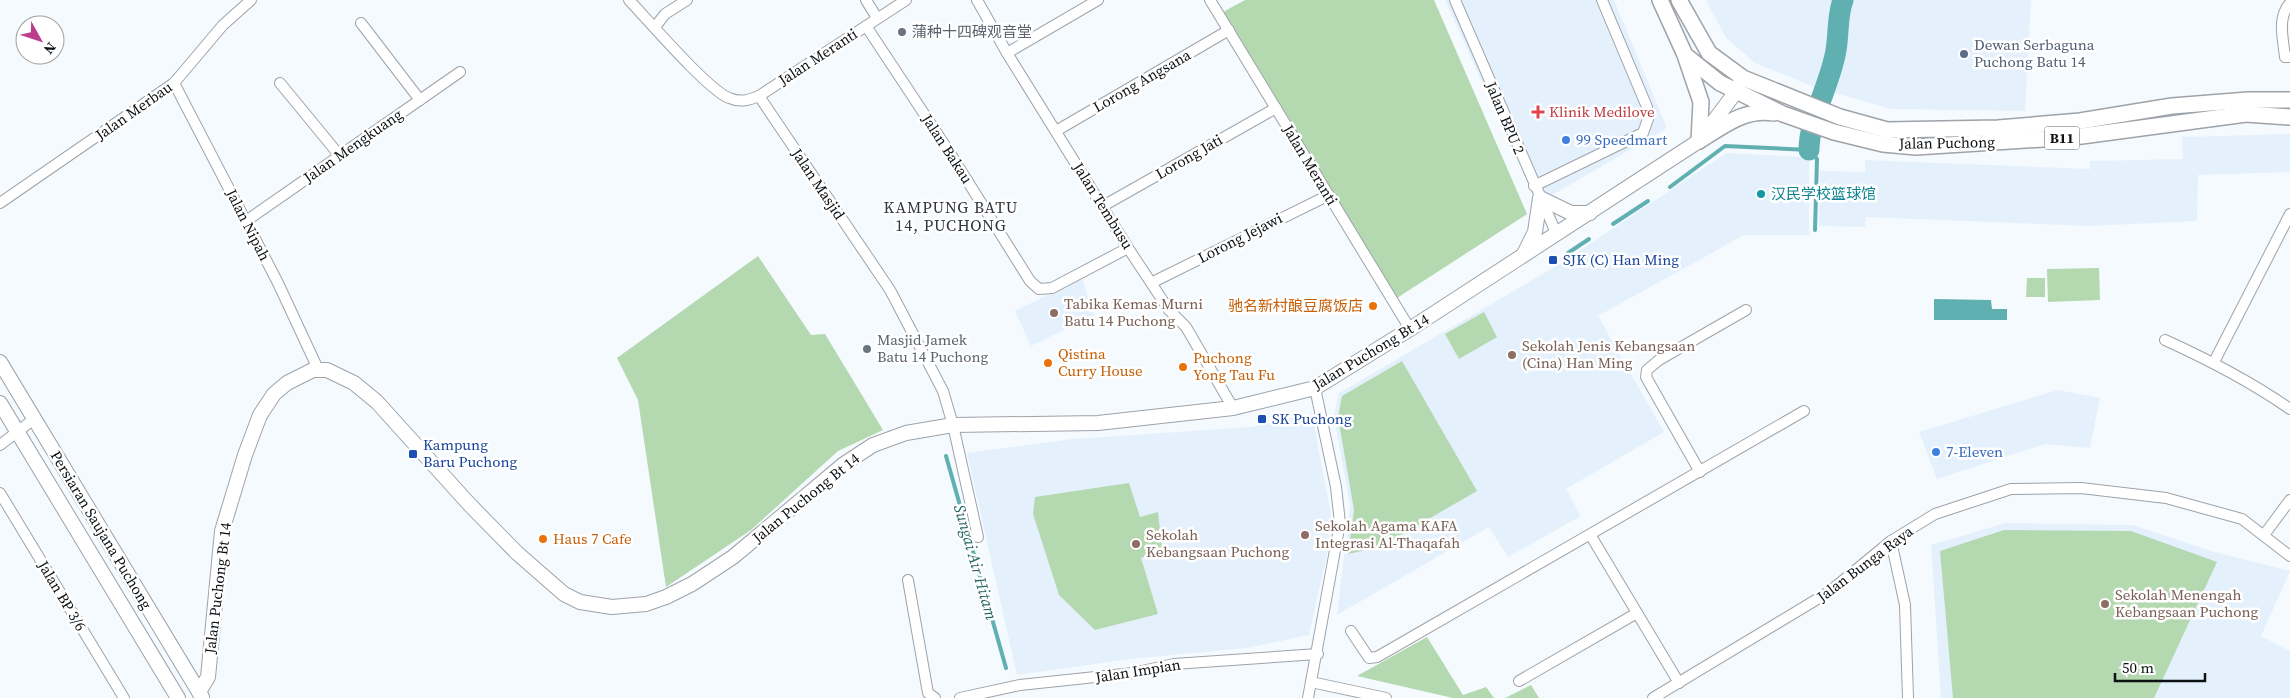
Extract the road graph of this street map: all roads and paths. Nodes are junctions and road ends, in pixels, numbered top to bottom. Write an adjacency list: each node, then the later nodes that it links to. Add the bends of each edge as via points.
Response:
1 (251, 0): 25 (street, Jalan Merbau, via 224,25)
2 (629, 0): 17 (street)
3 (687, 0): 17 (street, via 665,14)
4 (866, 0): 15 (street)
5 (906, 0): 13 (street, Jalan Meranti)
6 (977, 0): 20 (street, Jalan Tembusu)
7 (1098, 0): 20 (street)
8 (1210, 0): 19 (street, Jalan Meranti)
9 (1455, 0): 37 (street, Jalan BPU 2)
10 (1602, 0): 37 (street, via 1647,107 1648,119 1642,133 1595,155)
11 (1660, 0): 21 (main road, Jalan Puchong / B11)
12 (1679, 0): 24 (main road, Jalan Puchong / B11, via 1709,53)
13 (890, 4): 15 (street, Jalan Meranti)
14 (2288, 5): 22 (street, via 2281,25 2285,56)
15 (877, 18): 18 (street, Jalan Meranti)
16 (360, 23): 29 (street)
17 (655, 26): 28 (street, via 707,81 729,98 744,101)
18 (866, 26): 28 (street, Jalan Meranti); 45 (street, Jalan Bakau, via 1030,281 1039,289 1052,288)
19 (1228, 30): 31 (street, Jalan Meranti); 34 (street, Lorong Angsana)
20 (1007, 53): 34 (street, Jalan Tembusu)
21 (1685, 54): 27 (main road, Jalan Puchong / B11, via 1709,76); 35 (main road, via 1701,102)
22 (2290, 57)
23 (460, 72): 29 (street, Jalan Mengkuang)
24 (1743, 78): 27 (street, Jalan Puchong Bt 14); 30 (main road, Jalan Puchong / B11, via 1840,117 1887,130 1989,129 2080,121 2172,106)
25 (174, 83): 39 (street, Jalan Merbau); 43 (street, Jalan Nipah)
26 (280, 83): 36 (street)
27 (1735, 92): 32 (main road, Jalan Puchong / B11); 35 (street, Jalan Puchong Bt 14)
28 (759, 96): 60 (street, Jalan Masjid, via 890,290 943,391)
29 (420, 100): 36 (street, Jalan Mengkuang)
30 (2290, 100)
31 (1276, 108): 38 (street, Jalan Meranti); 40 (street, Lorong Jati)
32 (1787, 115): 33 (main road, Jalan Puchong / B11, via 1834,132 1883,144 1916,147 2074,137 2246,114); 35 (main road, via 1764,111 1745,114)
33 (2290, 117)
34 (1056, 131): 40 (street, Jalan Tembusu)
35 (1699, 141): 41 (street, Jalan Puchong Bt 14)
36 (340, 156): 43 (street, Jalan Mengkuang)
37 (1537, 192): 41 (street, via 1571,213); 44 (street, Jalan BPU 2); 46 (street, via 1536,232)
38 (1328, 195): 47 (street, Lorong Jejawi); 49 (street, Jalan Meranti)
39 (0, 203)
40 (1103, 206): 45 (street, Jalan Tembusu)
41 (1590, 213): 44 (street, Jalan Puchong Bt 14)
42 (2290, 214): 52 (street)
43 (246, 221): 53 (street, Jalan Nipah)
44 (1557, 235): 46 (street, Jalan Puchong Bt 14)
45 (1128, 248): 47 (street, Jalan Tembusu)
46 (1523, 254): 49 (street, Jalan Puchong Bt 14)
47 (1153, 282): 56 (street, Jalan Tembusu, via 1169,310 1186,327)
48 (1746, 310): 63 (street, via 1647,370 1646,377)
49 (1410, 330): 54 (street, Jalan Puchong Bt 14)
50 (2165, 340): 52 (street)
51 (0, 362): 59 (street, Persiaran Saujana Puchong)
52 (2214, 362): 57 (street)
53 (318, 369): 60 (street, Jalan Puchong Bt 14, via 354,383 377,402 469,504 554,587 580,602 612,607 646,604 692,584 733,557 844,464 872,445 906,433); 78 (street, Jalan Puchong Bt 14, via 288,383 274,394 260,415 247,448 222,531 208,677)
54 (1315, 388): 56 (street, Jalan Puchong Bt 14); 74 (street, via 1336,487 1340,523)
55 (0, 404): 61 (street, Persiaran Saujana Puchong)
56 (1233, 408): 60 (street, Jalan Puchong Bt 14, via 1098,423)
57 (2290, 409)
58 (1804, 412): 63 (street)
59 (34, 419): 61 (street); 78 (street, Persiaran Saujana Puchong)
60 (953, 425): 68 (street, Jalan Masjid)
61 (17, 432): 62 (street); 81 (street, Persiaran Saujana Puchong)
62 (0, 445)
63 (1700, 472): 67 (street)
64 (0, 493): 80 (street, Jalan BP 3/6)
65 (2290, 500): 66 (street)
66 (2264, 535): 69 (street, Jalan Bunga Raya, via 2242,519 2166,498 2082,488 2011,489 1935,514); 70 (street, Jalan Bunga Raya)
67 (1591, 536): 72 (street); 73 (street, via 1377,657 1365,655)
68 (978, 537)
69 (1891, 541): 77 (street, Jalan Bunga Raya, via 1829,592); 79 (street, via 1905,605)
70 (2290, 556)
71 (908, 580): 82 (street, via 928,693)
72 (1637, 613): 75 (street); 77 (street)
73 (1351, 631)
74 (1318, 654): 76 (street); 83 (street, Jalan Impian, via 1174,664 1133,673 1020,685)
75 (1519, 681)
76 (1311, 682): 84 (street); 85 (street)
77 (1679, 683): 86 (street, Jalan Bunga Raya)
78 (201, 695)
79 (1906, 697)
80 (124, 698)
81 (178, 698)
82 (935, 698)
83 (960, 698)
84 (1308, 698)
85 (1386, 698)
86 (1653, 698)

